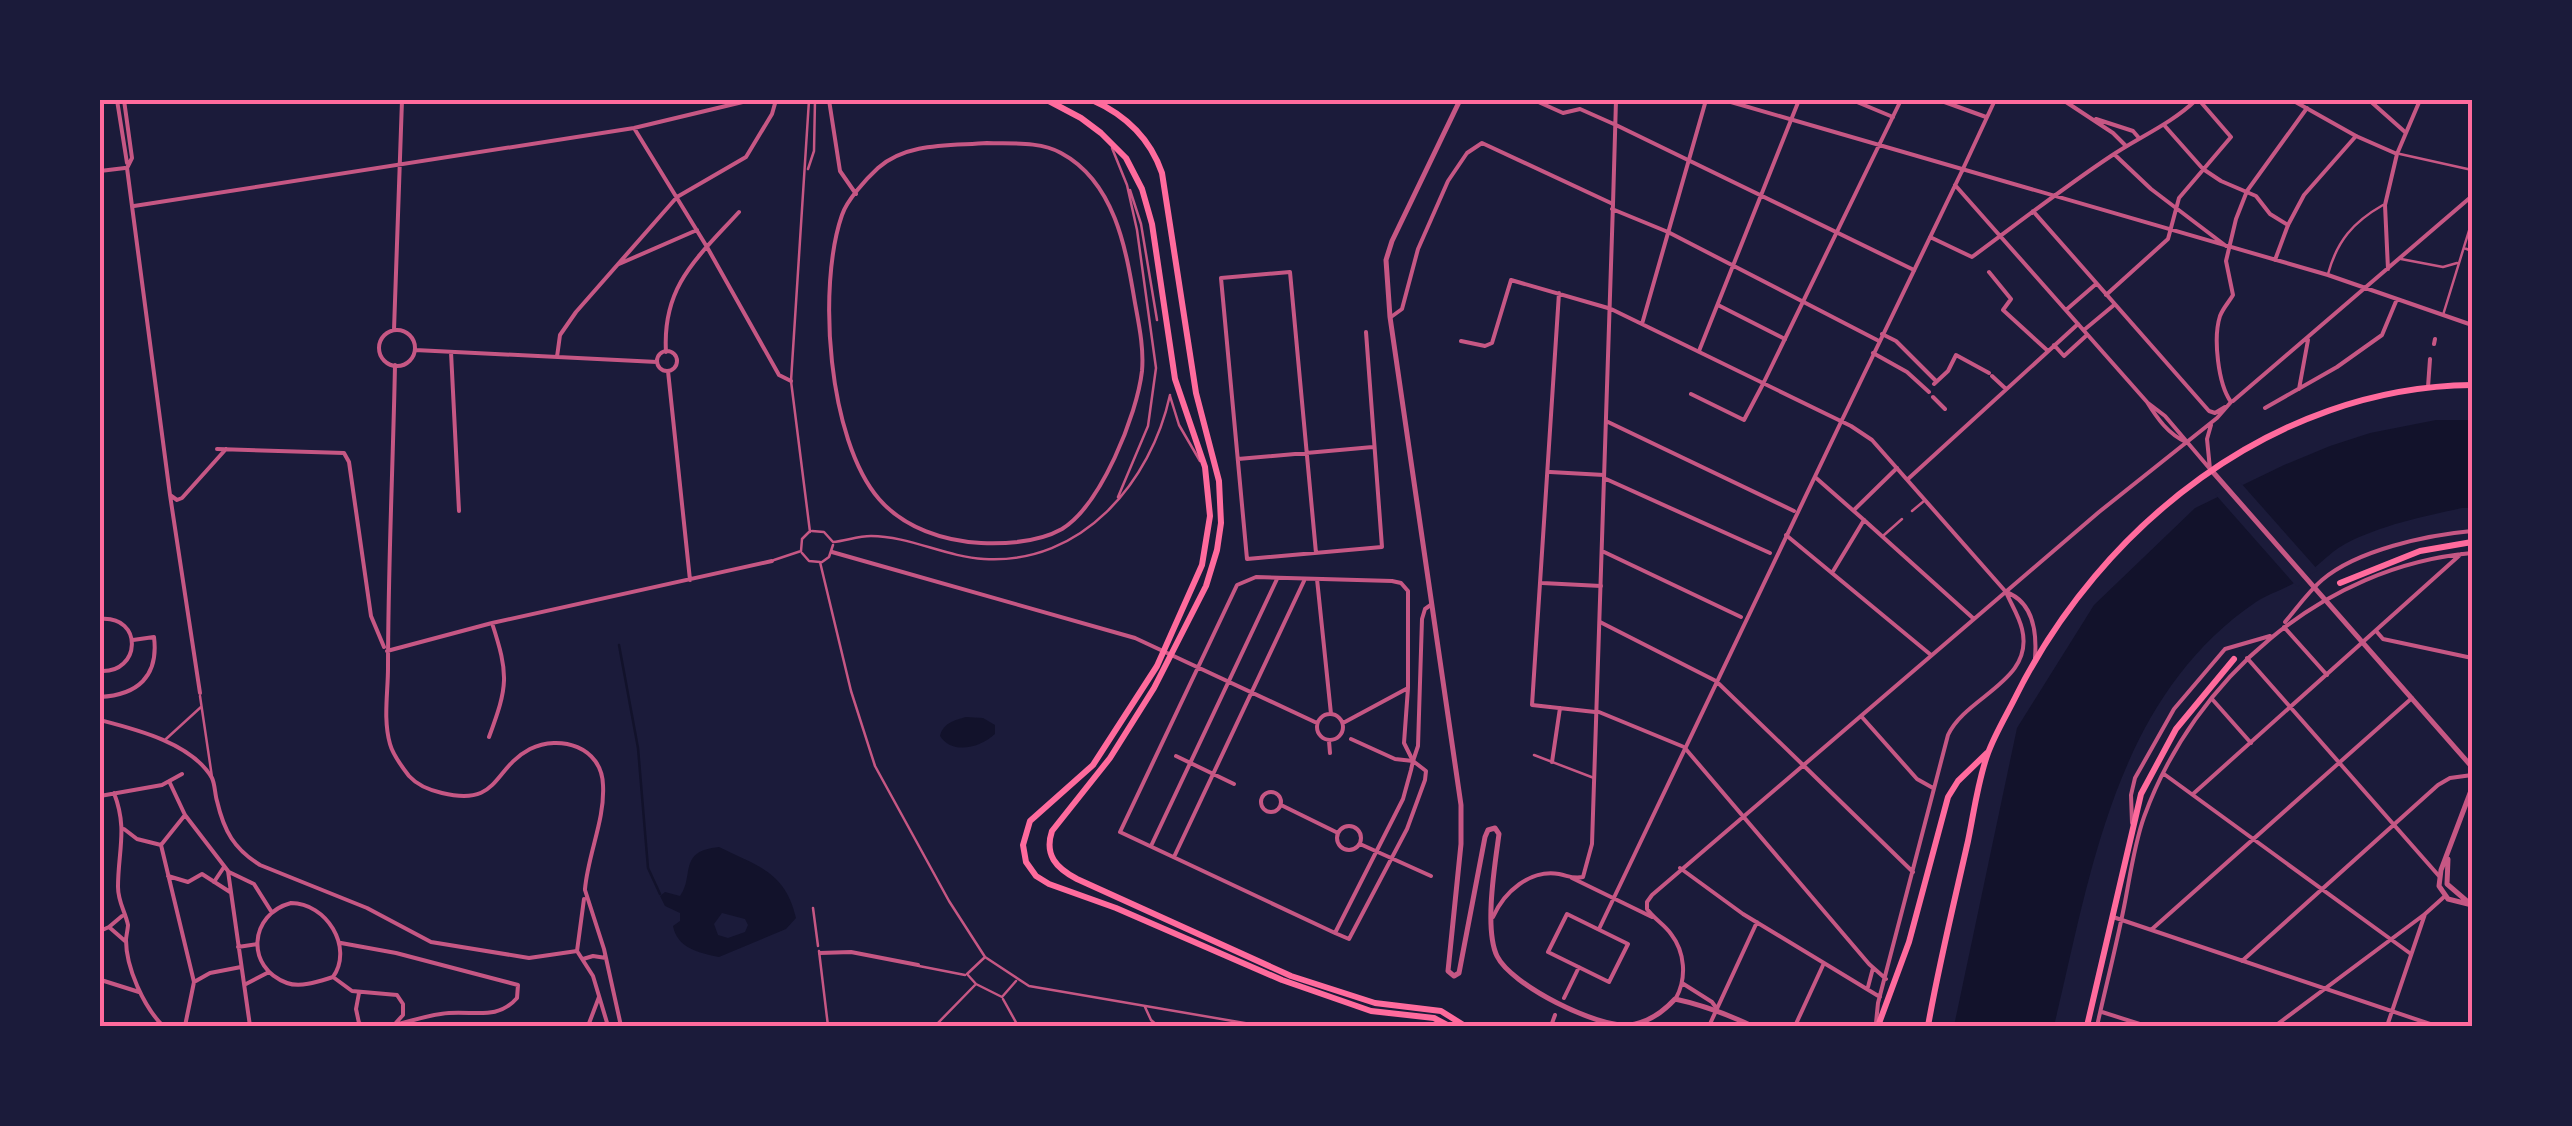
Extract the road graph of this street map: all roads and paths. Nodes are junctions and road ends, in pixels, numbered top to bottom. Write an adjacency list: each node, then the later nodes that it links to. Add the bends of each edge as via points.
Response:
1 (120, 100): 42 (street)
2 (402, 100): 43 (street)
3 (750, 100): 33 (street)
4 (776, 100): 56 (street, via 746,157)
5 (809, 100): 48 (lane)
6 (815, 100): 48 (lane, via 814,151)
7 (829, 100): 52 (street, via 840,171)
8 (1047, 100): 31 (main road)
9 (1092, 100): 333 (main road, via 1137,130 1162,173 1221,523 1210,577 1164,670 1110,758 1052,831 1050,857 1076,880 1284,973 1375,1003)
10 (1460, 100): 95 (street, via 1389,248)
11 (1534, 100): 32 (street)
12 (1616, 100): 32 (street)
13 (1706, 100): 41 (street)
14 (1724, 100): 29 (street)
15 (1798, 100): 29 (street)
16 (1901, 100): 26 (street)
17 (1939, 100): 27 (street)
18 (1995, 100): 27 (street)
19 (2063, 100): 28 (street)
20 (2197, 100): 30 (street); 44 (street, via 2230,136)
21 (2292, 100): 25 (street)
22 (2369, 100): 34 (street)
23 (2420, 100): 34 (street)
24 (1857, 102): 26 (street)
25 (2307, 108): 35 (street); 51 (street)
26 (1892, 117): 37 (street)
27 (1986, 117): 47 (street)
28 (2092, 117): 36 (street); 38 (street)
29 (1792, 120): 37 (street); 53 (street)
30 (2164, 124): 36 (street); 44 (street)
31 (1091, 125): 49 (lane, via 1111,146); 142 (main road, via 1126,158 1147,202 1176,379)
32 (1616, 125): 41 (street); 60 (street)
33 (634, 128): 43 (street); 56 (street)
34 (2405, 132): 40 (street)
35 (2356, 136): 40 (street); 64 (street, via 2304,195)
36 (2139, 138): 38 (street)
37 (1879, 145): 47 (street); 68 (street)
38 (2126, 146): 39 (street)
39 (2114, 154): 54 (street); 59 (street)
40 (2397, 154): 45 (lane); 57 (street)
41 (1688, 159): 53 (street); 67 (street)
42 (127, 165): 46 (street); 58 (street)
43 (400, 165): 58 (street); 100 (street)
44 (2203, 169): 51 (street); 59 (street)
45 (2472, 170)
46 (100, 171)
47 (1962, 171): 50 (street); 54 (street)
48 (806, 175): 120 (lane)
49 (1128, 185): 96 (lane); 150 (lane, via 1156,368 1148,426)
50 (1955, 185): 69 (street); 70 (street)
51 (2247, 191): 64 (street); 73 (street)
52 (856, 194): 52 (street, via 880,166 922,147 987,144 1060,152 1101,194 1124,239 1142,368 1108,470 1064,528 1018,542 979,543 922,530 879,499 843,421 828,334 838,230)
53 (1762, 195): 68 (street); 79 (street)
54 (2052, 196): 61 (street); 66 (street)
55 (2472, 196): 75 (street)
56 (677, 197): 65 (street); 78 (street)
57 (2384, 205): 80 (street); 83 (lane, via 2340,239)
58 (134, 206): 149 (street)
59 (2175, 206): 66 (street); 73 (street)
60 (1612, 209): 67 (street); 92 (street); 95 (street, via 1482,143 1448,181 1401,311)
61 (2033, 211): 70 (street); 84 (street)
62 (739, 212): 71 (street)
63 (2472, 221): 72 (lane)
64 (2288, 225): 76 (street)
65 (696, 230): 71 (street); 78 (street)
66 (2168, 231): 73 (street); 87 (street, via 2168,239)
67 (1668, 232): 79 (street); 97 (street)
68 (1838, 232): 81 (street); 89 (street)
69 (1930, 236): 70 (street, via 1968,256); 81 (street)
70 (2000, 236): 93 (street)
71 (707, 248): 112 (street, via 676,287 664,322); 120 (street, via 779,375)
72 (2462, 248): 74 (lane); 77 (lane)
73 (2228, 249): 76 (street); 128 (street, via 2233,293 2218,325 2220,378)
74 (2472, 252)
75 (2399, 259): 77 (lane); 80 (street)
76 (2273, 261): 83 (street)
77 (2457, 264): 94 (lane)
78 (617, 265): 115 (street, via 560,334)
79 (1734, 268): 89 (street); 90 (street)
80 (2388, 269): 85 (street)
81 (1914, 270): 103 (street)
82 (1989, 272): 110 (street, via 2011,300 2003,310)
83 (2328, 275): 85 (street)
84 (2096, 284): 87 (street); 93 (street)
85 (2365, 288): 88 (street); 104 (street)
86 (1559, 293): 92 (street); 106 (street, via 1510,280 1492,343); 145 (street)
87 (2106, 295): 91 (street)
88 (2397, 299): 94 (street); 126 (street, via 2382,335)
89 (1803, 304): 105 (street); 107 (street)
90 (1718, 305): 105 (street); 113 (street)
91 (2114, 305): 102 (street); 128 (street, via 2209,411)
92 (1608, 308): 97 (street); 131 (street)
93 (2066, 310): 98 (street)
94 (2443, 315): 99 (street)
95 (1390, 317): 184 (street)
96 (1157, 320)
97 (1642, 324): 113 (street)
98 (2078, 324): 102 (street); 108 (street)
99 (2472, 325)
100 (394, 330): 109 (street, via 408,334); 118 (street, via 380,350)
101 (1366, 332): 137 (street)
102 (2086, 333): 108 (street, via 2064,356); 136 (street)
103 (1882, 334): 107 (street); 123 (street, via 1896,341)
104 (2309, 336): 126 (street); 128 (street)
105 (1786, 339): 121 (street)
106 (1461, 341)
107 (1879, 341): 114 (street)
108 (2054, 345): 110 (street)
109 (414, 350): 111 (street); 118 (street, via 406,363)
110 (2048, 350): 125 (street)
111 (451, 352): 115 (street); 152 (street)
112 (666, 352): 117 (street); 119 (street, via 676,360)
113 (1699, 353): 121 (street)
114 (1873, 354): 123 (street); 133 (street)
115 (557, 356): 117 (street)
116 (2430, 358): 124 (street)
117 (657, 362): 119 (street)
118 (395, 365): 195 (street)
119 (668, 371): 176 (street)
120 (791, 381): 159 (lane)
121 (1762, 384): 127 (street, via 1744,420); 133 (street)
122 (2472, 385): 124 (main road)
123 (1933, 387): 125 (street, via 1956,355); 130 (street)
124 (2428, 387): 144 (main road, via 2298,424)
125 (2006, 389): 135 (street)
126 (2299, 389): 129 (street)
127 (1691, 394)
128 (2231, 402): 132 (street)
129 (2264, 408)
130 (1944, 410)
131 (1606, 421): 146 (street); 154 (street)
132 (2213, 421): 136 (street); 144 (street, via 2207,435)
133 (1841, 422): 143 (street, via 1872,440); 147 (street)
134 (1957, 423): 135 (street)
135 (1962, 429): 148 (street)
136 (2186, 442): 144 (street); 182 (street)
137 (1373, 447): 140 (street); 167 (street, via 1382,546)
138 (216, 448): 139 (street)
139 (226, 448): 149 (street, via 182,498); 195 (street, via 344,453 371,616)
140 (1306, 452): 141 (street); 141 (street, via 1290,272 1256,274 1222,278); 167 (street)
141 (1238, 459): 167 (street, via 1248,559)
142 (1205, 467): 150 (lane, via 1182,433 1170,395 1156,440); 333 (main road, via 1208,540 1184,608 1157,666 1101,754 1030,821 1026,862 1049,884 1282,980 1381,1013)
143 (1898, 468): 148 (street); 153 (street)
144 (2210, 469): 181 (street); 197 (main road, via 2108,561)
145 (1550, 472): 146 (street); 179 (street)
146 (1604, 477): 164 (street); 168 (street)
147 (1815, 477): 153 (street); 160 (street)
148 (1907, 480): 151 (street)
149 (170, 494): 208 (street)
150 (1118, 499): 162 (lane, via 1083,534 987,560 873,536)
151 (1925, 500): 155 (lane); 182 (street)
152 (459, 510)
153 (1853, 510): 157 (street)
154 (1794, 511)
155 (1912, 511)
156 (1902, 519): 161 (lane)
157 (1864, 520): 161 (street); 173 (street)
158 (2472, 531): 181 (street, via 2366,556)
159 (810, 532): 162 (lane, via 824,532); 165 (lane)
160 (1786, 536): 173 (street); 204 (street)
161 (1882, 537): 187 (street)
162 (832, 542): 166 (lane)
163 (2472, 542): 178 (main road, via 2420,551)
164 (1602, 551): 180 (street); 185 (street)
165 (802, 552): 171 (lane); 172 (lane)
166 (832, 552): 172 (lane); 201 (street, via 1135,638)
167 (1316, 553)
168 (1770, 553)
169 (2472, 553): 170 (street)
170 (2461, 554): 183 (street, via 2403,568); 191 (street)
171 (772, 560): 176 (street)
172 (820, 562): 301 (lane, via 875,766 948,901)
173 (1832, 574): 196 (street)
174 (1277, 578): 177 (street); 201 (street, via 1237,585); 205 (street)
175 (1317, 579): 177 (street); 206 (street, via 1392,581 1408,591); 216 (street)
176 (690, 580): 189 (street)
177 (1305, 580): 207 (street)
178 (2340, 582)
179 (1542, 583): 180 (street); 214 (street, via 1532,705)
180 (1601, 586): 188 (street)
181 (2314, 588): 183 (street); 190 (street)
182 (2006, 592): 187 (street); 197 (street, via 2029,614); 244 (street, via 2023,634 2019,664 1957,718)
183 (2327, 600): 190 (street); 194 (street)
184 (1432, 604): 231 (street, via 1422,619); 282 (street, via 1461,810 1451,975 1459,973 1485,837 1493,827 1499,834)
185 (1740, 618)
186 (100, 619): 193 (street, via 118,620)
187 (1974, 619): 196 (street)
188 (1600, 622): 204 (street); 215 (street)
189 (492, 623): 195 (street); 221 (street, via 506,693)
190 (2282, 626): 192 (street); 203 (street)
191 (2377, 632): 194 (street); 200 (street, via 2383,640)
192 (2270, 636): 199 (street); 253 (street, via 2225,649 2174,709 2135,778)
193 (133, 640): 202 (street, via 119,668); 209 (street, via 154,637 148,674 125,694)
194 (2364, 643): 203 (street); 211 (street)
195 (386, 652): 274 (street, via 389,741 421,786 451,796 480,794 518,756 542,745 571,745 594,758 602,798)
196 (1931, 656): 217 (street)
197 (2035, 658): 227 (main road)
198 (2234, 658): 253 (main road, via 2166,744)
199 (2248, 658): 210 (street); 213 (street)
200 (2472, 658)
201 (1198, 666): 205 (street); 259 (street, via 1120,832)
202 (100, 671)
203 (2328, 676): 213 (street)
204 (1716, 681): 226 (street); 235 (street)
205 (1229, 682): 207 (street); 234 (street)
206 (1408, 688): 220 (street); 231 (street, via 1404,747)
207 (1253, 692): 219 (street); 238 (street)
208 (200, 693): 212 (lane)
209 (100, 697)
210 (2212, 698): 225 (street); 239 (street)
211 (2412, 698): 233 (street); 236 (street)
212 (202, 706): 223 (lane); 240 (lane)
213 (2291, 707): 225 (street); 233 (street)
214 (1560, 708): 215 (street); 232 (street)
215 (1598, 712): 226 (street); 241 (street)
216 (1331, 714): 219 (street); 220 (street)
217 (1861, 716): 235 (street); 244 (street)
218 (100, 720): 223 (street)
219 (1318, 723): 224 (street, via 1320,737)
220 (1343, 723): 222 (street)
221 (489, 736)
222 (1341, 736): 224 (street); 231 (street)
223 (163, 741): 240 (street)
224 (1329, 741): 228 (street)
225 (2251, 742): 247 (street)
226 (1684, 747): 251 (street); 276 (street)
227 (1988, 752): 356 (main road, via 1948,796 1909,942); 357 (main road)
228 (1330, 753)
229 (1534, 755): 232 (lane)
230 (1176, 756): 234 (street)
231 (1413, 761): 260 (street, via 1403,799); 263 (street, via 1427,774)
232 (1552, 762): 241 (lane)
233 (2339, 762): 252 (street); 256 (street)
234 (1190, 763): 238 (street); 259 (street)
235 (1802, 764): 251 (street); 266 (street)
236 (2472, 771): 252 (street, via 2443,782)
237 (182, 774): 242 (street)
238 (1214, 774): 243 (street); 262 (street)
239 (2164, 774): 247 (street); 285 (street, via 2139,832)
240 (212, 778): 298 (street, via 225,831 260,865 431,942 529,958)
241 (1596, 778): 270 (street, via 1592,847 1585,873)
242 (169, 781): 246 (street); 250 (street)
243 (1234, 784)
244 (1933, 788): 266 (street)
245 (2472, 790): 261 (street)
246 (114, 793): 248 (street); 254 (street)
247 (2193, 794): 256 (street)
248 (100, 796)
249 (1281, 805): 249 (street, via 1272,792 1261,801 1267,812); 255 (street)
250 (185, 815): 258 (street); 265 (street)
251 (1743, 816): 264 (street); 309 (street)
252 (2395, 824): 269 (street); 272 (street)
253 (2132, 826): 284 (main road)
254 (124, 829): 258 (street); 281 (street)
255 (1338, 833): 257 (street, via 1354,827); 257 (street, via 1344,850)
256 (2253, 838): 272 (street); 289 (street)
257 (1360, 844): 260 (street)
258 (161, 845): 267 (street)
259 (1151, 846): 262 (street)
260 (1376, 851): 263 (street); 291 (street)
261 (2450, 852): 269 (street); 277 (street, via 2447,884)
262 (1174, 857): 291 (street)
263 (1392, 858): 268 (street); 291 (street, via 1349,939)
264 (1680, 868): 283 (street, via 1646,904); 286 (street)
265 (226, 869): 271 (street); 273 (street); 279 (street, via 254,884)
266 (1913, 872): 314 (street)
267 (168, 876): 271 (street, via 188,882 202,874); 316 (street)
268 (1431, 876)
269 (2439, 876): 275 (street)
270 (1572, 878): 276 (street); 282 (street, via 1527,880)
271 (214, 882): 273 (street)
272 (2324, 888): 292 (street); 304 (street)
273 (230, 892): 296 (street)
274 (585, 892): 298 (street); 302 (street)
275 (2445, 896): 277 (street); 280 (street)
276 (1613, 900): 283 (street); 288 (street)
277 (2472, 905)
278 (813, 908): 297 (lane)
279 (271, 911): 294 (street, via 291,902 307,905); 295 (street)
280 (2425, 914): 292 (street); 300 (street)
281 (122, 916): 287 (street); 293 (street)
282 (1494, 917): 328 (street, via 1494,948 1512,976 1589,1016 1633,1025)
283 (1652, 917): 317 (street, via 1678,947)
284 (2112, 917): 285 (street); 337 (main road)
285 (2122, 920): 289 (street); 331 (street)
286 (1757, 922): 305 (street); 330 (street)
287 (109, 927): 290 (street); 293 (street)
288 (1599, 930): 308 (street, via 1628,944 1609,982); 308 (street, via 1567,914 1548,952)
289 (2151, 930): 304 (street)
290 (100, 931)
291 (1334, 933)
292 (2392, 939): 300 (street); 321 (street)
293 (126, 942): 322 (street)
294 (341, 943): 312 (street); 336 (street, via 518,985 518,998 493,1014 444,1014)
295 (257, 944): 296 (street); 310 (street)
296 (238, 946): 307 (street)
297 (819, 950): 306 (street); 345 (lane)
298 (577, 951): 303 (street)
299 (100, 954): 315 (street)
300 (2411, 954): 332 (street)
301 (986, 956): 311 (lane); 313 (lane)
302 (606, 958): 303 (street); 344 (street)
303 (584, 959): 325 (street)
304 (2242, 960): 321 (street)
305 (1824, 962): 320 (street); 355 (street)
306 (918, 966): 311 (lane)
307 (242, 967): 316 (street); 319 (street)
308 (1579, 967): 327 (street)
309 (1873, 968): 314 (street); 320 (street)
310 (268, 972): 312 (street, via 289,984); 319 (street)
311 (967, 974): 318 (lane)
312 (333, 977): 323 (street)
313 (1017, 979): 326 (lane); 329 (lane)
314 (1886, 979): 324 (street)
315 (101, 982): 322 (street)
316 (194, 982): 339 (street)
317 (1682, 983): 328 (street); 330 (street)
318 (976, 984): 326 (lane); 346 (lane)
319 (244, 985): 340 (street)
320 (1868, 989): 324 (street)
321 (2324, 989): 332 (street); 360 (street)
322 (141, 992): 338 (street)
323 (359, 993): 335 (street); 336 (street, via 397,996 404,1012)
324 (1880, 996): 356 (street)
325 (599, 997): 342 (street); 343 (street)
326 (1002, 998): 347 (lane)
327 (1564, 998)
328 (1675, 999): 330 (street)
329 (1145, 1006): 348 (lane); 349 (lane)
330 (1717, 1009): 353 (street); 354 (street)
331 (2100, 1011): 358 (street); 359 (street)
332 (2392, 1011): 361 (street); 362 (street)
333 (1435, 1014): 350 (main road); 351 (main road)
334 (1556, 1016): 352 (street)
335 (360, 1025)
336 (394, 1025): 341 (street)
337 (2086, 1025)
338 (164, 1026)
339 (185, 1026)
340 (250, 1026)
341 (386, 1026)
342 (588, 1026)
343 (608, 1026)
344 (621, 1026)
345 (828, 1026)
346 (935, 1026)
347 (1018, 1026)
348 (1158, 1026)
349 (1262, 1026)
350 (1448, 1026)
351 (1465, 1026)
352 (1551, 1026)
353 (1709, 1026)
354 (1752, 1026)
355 (1794, 1026)
356 (1877, 1026)
357 (1928, 1026)
358 (2097, 1026)
359 (2146, 1026)
360 (2275, 1026)
361 (2386, 1026)
362 (2436, 1026)

